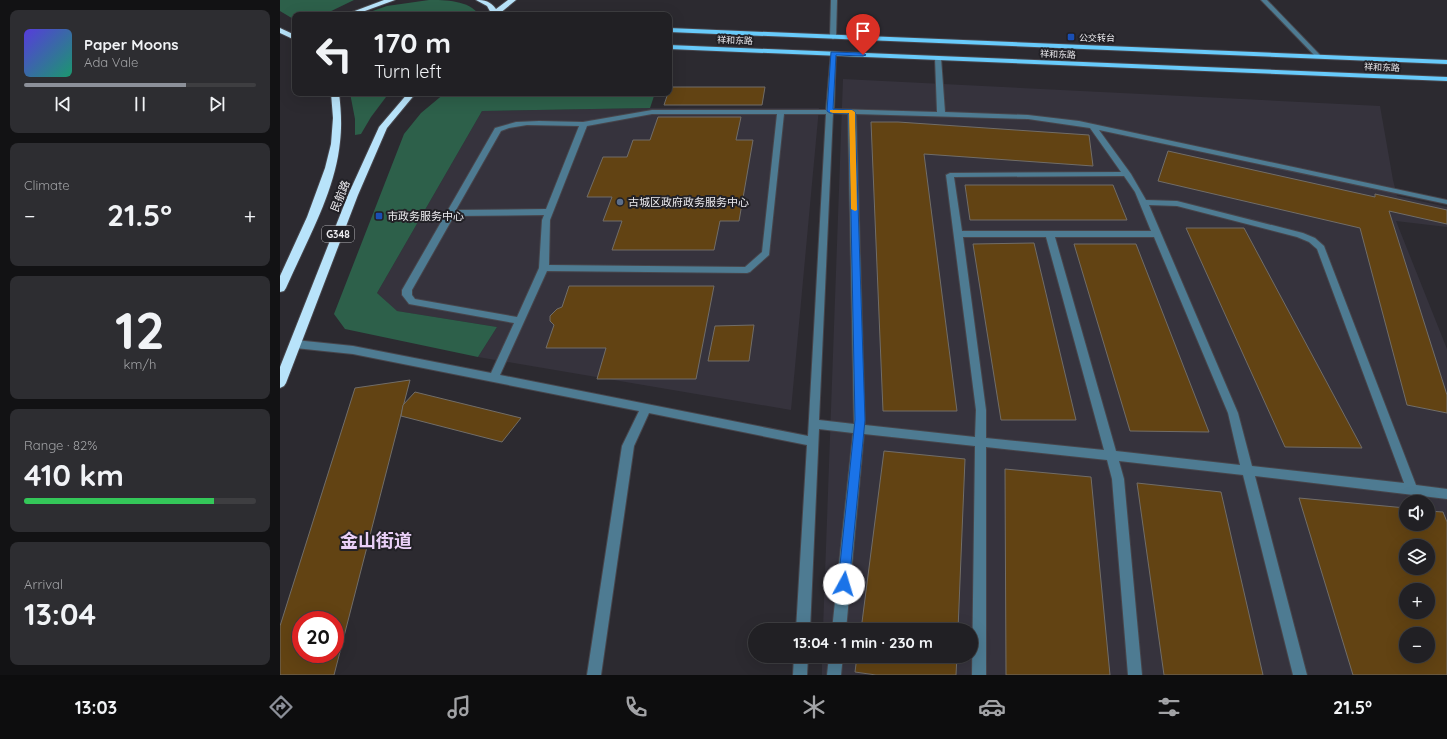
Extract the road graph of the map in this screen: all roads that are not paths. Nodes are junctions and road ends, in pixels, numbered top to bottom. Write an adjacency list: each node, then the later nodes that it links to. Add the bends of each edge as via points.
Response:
1 (392, 0): 6 (highway)
2 (479, 0): 7 (highway, via 489,5)
3 (513, 0): 8 (highway)
4 (834, 0): 12 (street)
5 (1264, 0): 15 (street)
6 (356, 12)
7 (494, 12)
8 (498, 12)
9 (280, 30): 11 (highway)
10 (672, 30): 12 (main road, 祥和东路)
11 (292, 36)
12 (834, 37): 15 (main road, 祥和东路)
13 (672, 47): 14 (main road, 祥和东路)
14 (833, 53): 16 (main road, 祥和东路); 22 (street)
15 (1318, 56): 17 (main road, 祥和东路)
16 (938, 58): 18 (main road, 祥和东路); 24 (street)
17 (1447, 62)
18 (1447, 79)
19 (335, 96): 36 (highway, 民航路 / G348, via 337,131 330,170)
20 (409, 96): 38 (highway, 民航路 / G348, via 383,127 353,195)
21 (781, 112): 22 (street); 25 (street, via 652,112); 35 (street, via 766,253 747,270)
22 (830, 112): 23 (street); 42 (street)
23 (852, 112): 24 (street); 43 (street)
24 (941, 114): 26 (street, via 1028,117)
25 (584, 124): 30 (street); 31 (street, via 513,124 498,130)
26 (1093, 126): 27 (street); 29 (street)
27 (1127, 174): 28 (street); 32 (street, via 950,175)
28 (1144, 202): 34 (street); 48 (street, via 1177,204 1300,235 1321,248)
29 (1447, 202)
30 (549, 212): 31 (street); 35 (street, via 546,220)
31 (451, 213): 37 (street, via 406,295 412,302)
32 (958, 234): 33 (street); 45 (street, via 981,410)
33 (1050, 234): 34 (street); 46 (street)
34 (1157, 234): 47 (street, via 1233,413)
35 (544, 268): 37 (street)
36 (280, 288)
37 (520, 321): 39 (street)
38 (295, 344): 39 (street, via 353,350); 40 (highway, 民航路 / G348)
39 (494, 378): 41 (street)
40 (280, 383)
41 (646, 408): 44 (street); 54 (street, via 628,446)
42 (813, 424): 43 (street); 44 (street)
43 (860, 429): 45 (street); 51 (street)
44 (812, 441): 50 (street)
45 (981, 442): 46 (street); 57 (street)
46 (1111, 456): 47 (street); 58 (street, via 1118,480)
47 (1248, 470): 48 (street); 59 (street)
48 (1412, 490): 49 (street)
49 (1447, 494)
50 (803, 623)
51 (840, 623)
52 (801, 663): 55 (street)
53 (835, 663): 56 (street)
54 (594, 675)
55 (800, 675)
56 (834, 675)
57 (979, 675)
58 (1135, 675)
59 (1300, 675)

